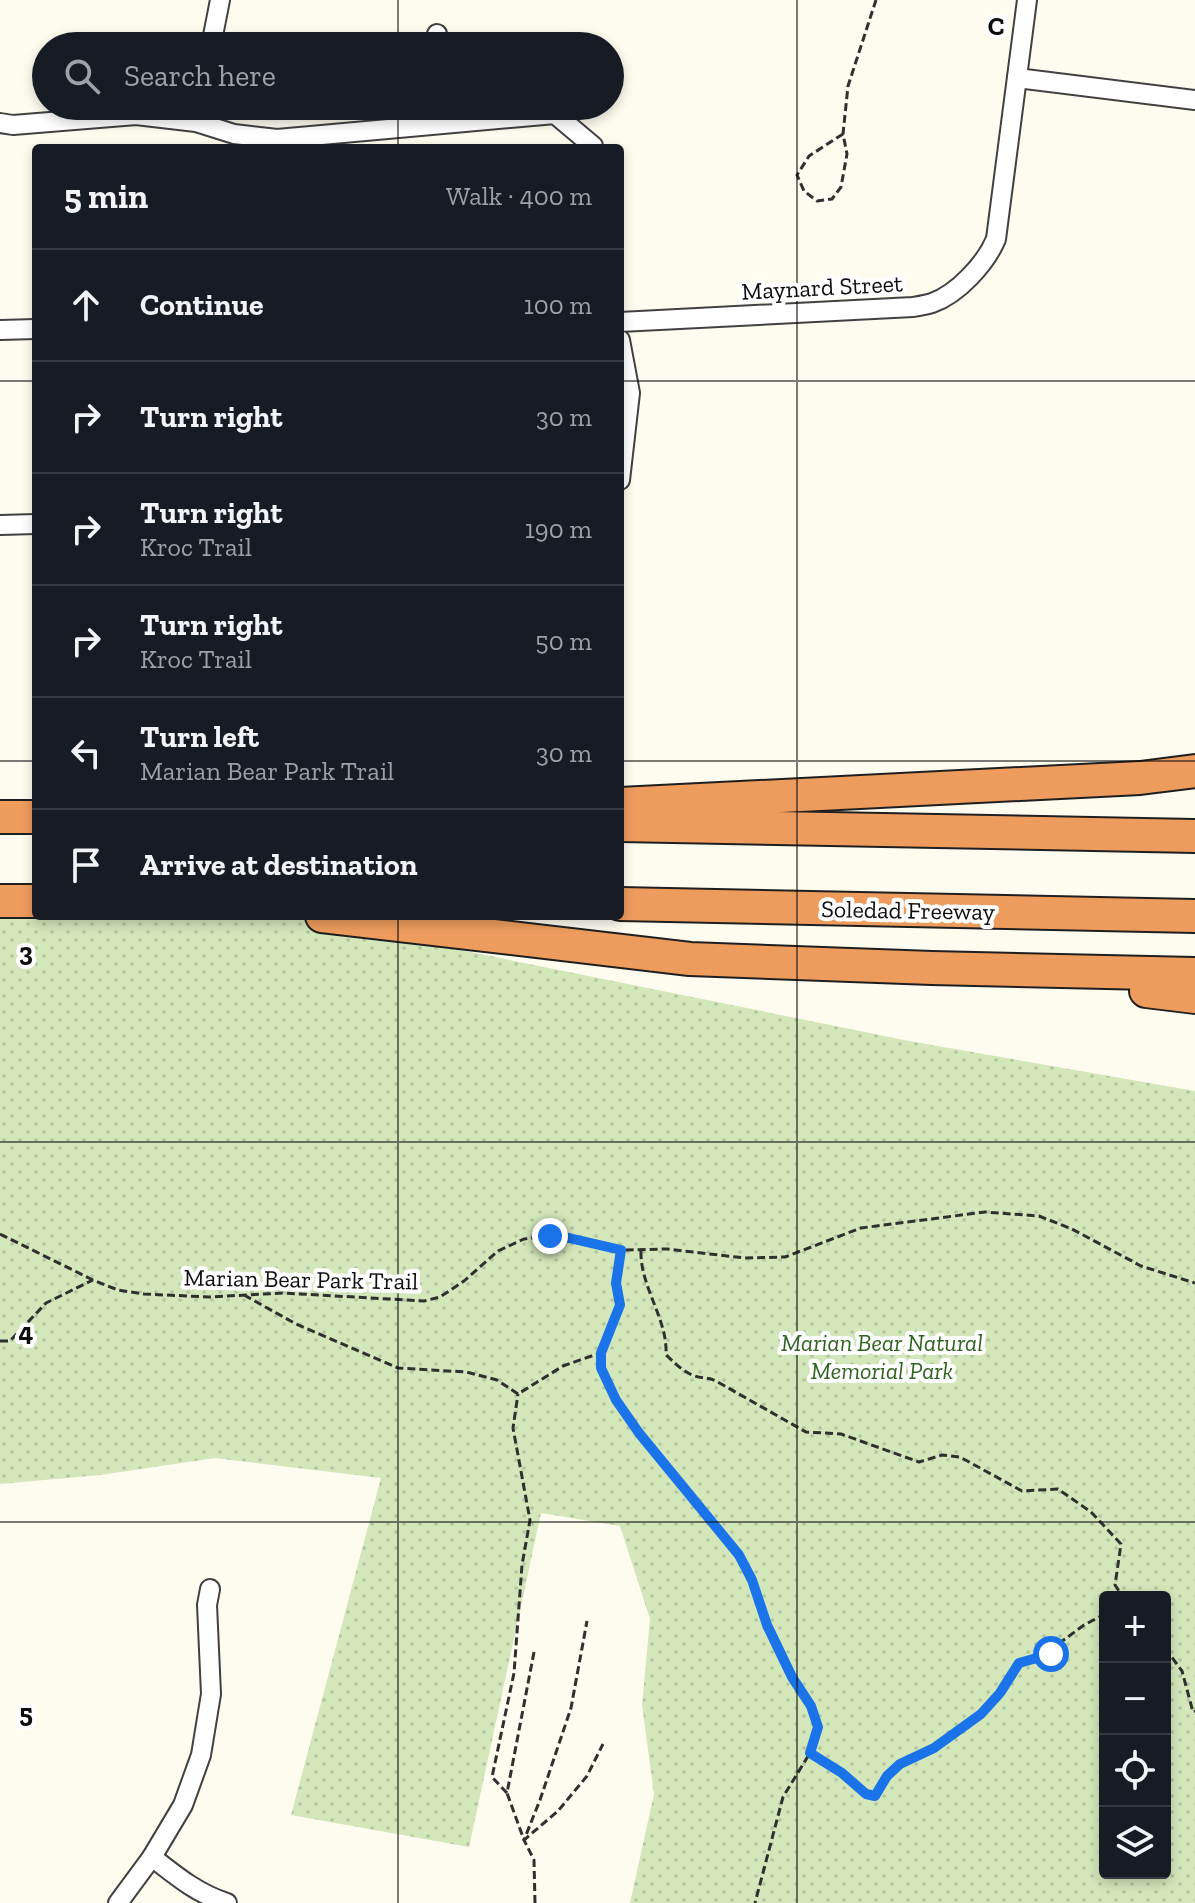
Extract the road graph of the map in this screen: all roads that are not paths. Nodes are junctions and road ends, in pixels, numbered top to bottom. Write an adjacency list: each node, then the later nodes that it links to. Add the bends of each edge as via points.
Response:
1 (220, 0): 3 (street)
2 (1027, 0): 4 (street, Maynard Street)
3 (214, 32)
4 (1017, 78): 5 (street); 12 (street, Maynard Street, via 996,239 990,254 954,291 913,307)
5 (1195, 100)
6 (74, 120): 10 (street)
7 (208, 120): 8 (street, via 234,134 277,139)
8 (408, 120)
9 (562, 120): 11 (street)
10 (0, 123)
11 (591, 144)
12 (624, 322)
13 (32, 329): 14 (street)
14 (0, 330)
15 (624, 361): 16 (street, via 630,393)
16 (624, 445)
17 (32, 524): 18 (street)
18 (0, 525)
19 (1195, 771): 20 (highway)
20 (624, 804)
21 (0, 817): 22 (highway)
22 (32, 817)
23 (624, 825): 25 (highway)
24 (1195, 826): 25 (highway)
25 (1015, 832): 26 (highway)
26 (1195, 836)
27 (0, 901): 28 (highway)
28 (32, 901)
29 (624, 904): 30 (highway, Soledad Freeway)
30 (1195, 916)
31 (356, 920): 32 (highway, via 690,959)
32 (932, 968): 33 (highway); 34 (highway)
33 (1195, 974)
34 (1195, 997)
35 (210, 1589): 36 (street, via 211,1694 201,1755 183,1805)
36 (152, 1857): 37 (street); 38 (street, via 193,1888)
37 (118, 1903)
38 (227, 1903)

